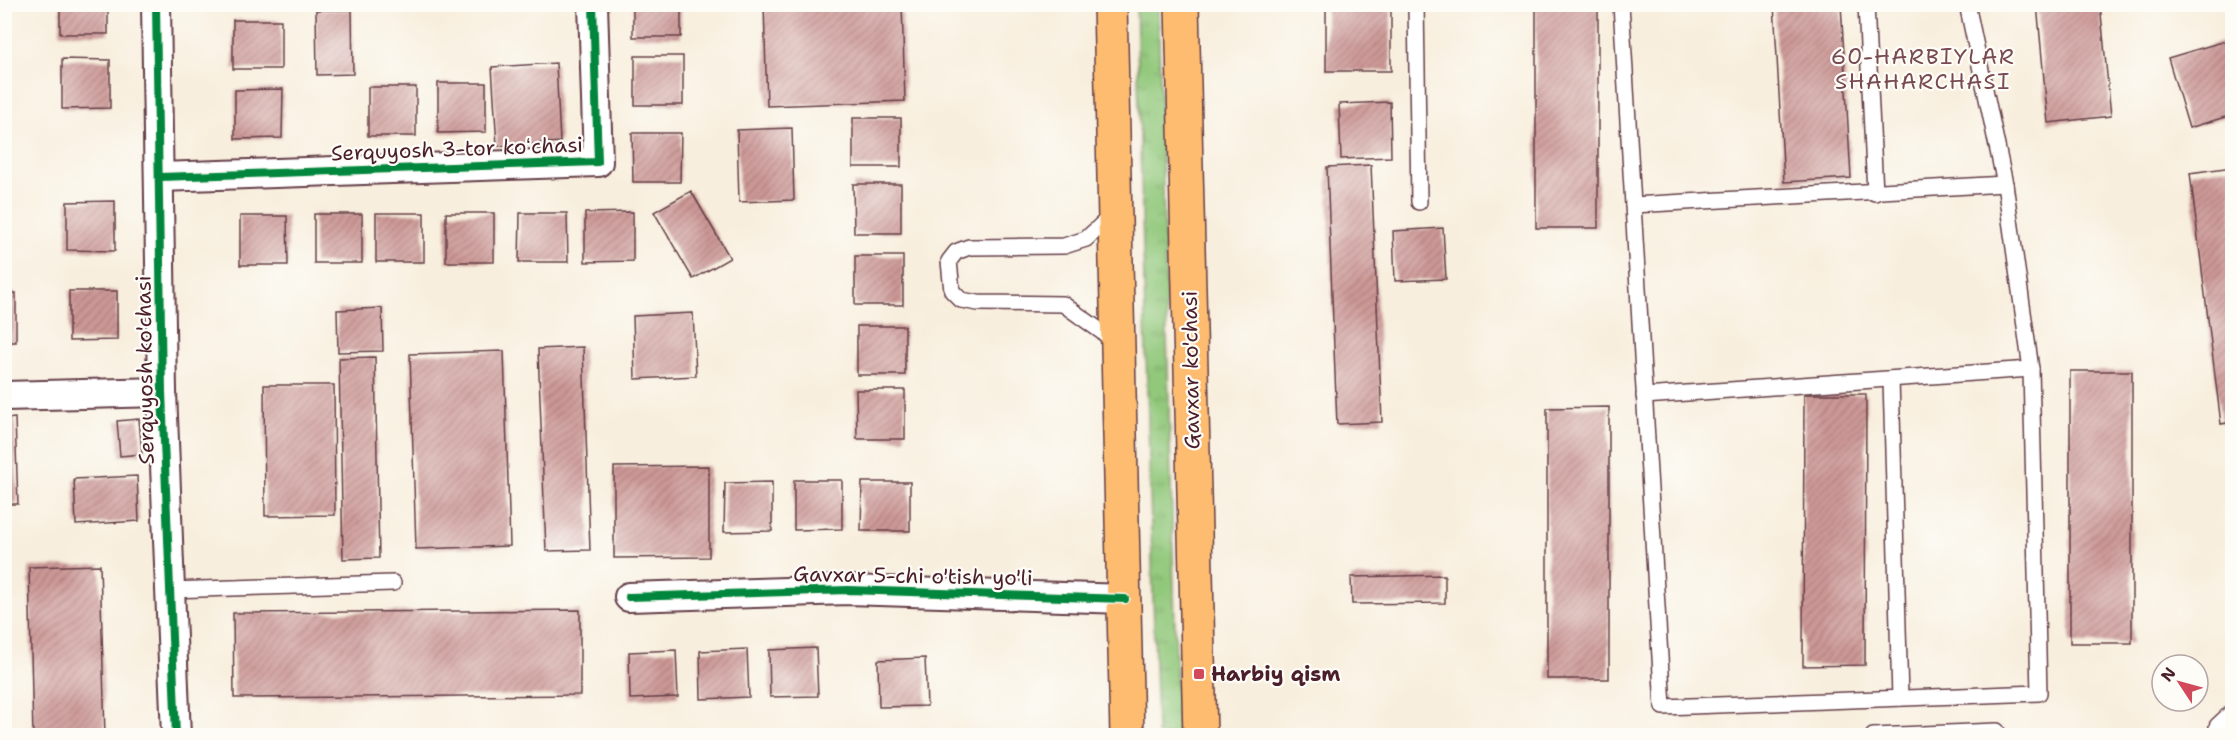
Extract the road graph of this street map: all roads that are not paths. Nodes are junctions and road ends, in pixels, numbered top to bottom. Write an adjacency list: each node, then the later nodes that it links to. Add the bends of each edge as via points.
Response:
1 (156, 4): 9 (street, Serquyosh ko'chasi)
2 (593, 4): 9 (street, Serquyosh 3-tor koʻchasi, via 598,162)
3 (1110, 4): 14 (main road)
4 (1182, 4): 30 (main road, Gavxar ko'chasi)
5 (1416, 4): 12 (lane)
6 (1621, 4): 13 (lane)
7 (1866, 4): 11 (lane)
8 (1967, 4): 10 (lane)
9 (160, 177): 18 (street, Serquyosh ko'chasi)
10 (2005, 184): 11 (lane); 16 (lane)
11 (1875, 193): 13 (lane)
12 (1419, 202)
13 (1633, 205): 20 (lane)
14 (1115, 212): 15 (main road); 15 (lane, via 1086,239 1064,246 969,247 956,252 949,261 952,291 962,300 1063,304)
15 (1118, 343): 24 (main road)
16 (2031, 369): 17 (lane); 25 (lane, via 2039,693)
17 (1891, 379): 20 (lane); 25 (lane)
18 (162, 392): 19 (street, Serquyosh ko'chasi); 22 (street, Serquyosh ko'chasi)
19 (4, 396)
20 (1644, 396): 25 (lane, via 1664,707)
21 (393, 583): 22 (lane)
22 (170, 590): 28 (street, Serquyosh ko'chasi)
23 (629, 597): 24 (street, Gavxar 5-chi o'tish yo'li, via 848,590)
24 (1125, 599): 29 (main road)
25 (1900, 698)
26 (2232, 712): 32 (lane, via 2217,726)
27 (1997, 731): 31 (lane)
28 (177, 735)
29 (1127, 735)
30 (1200, 735)
31 (1873, 735)
32 (2218, 735)

